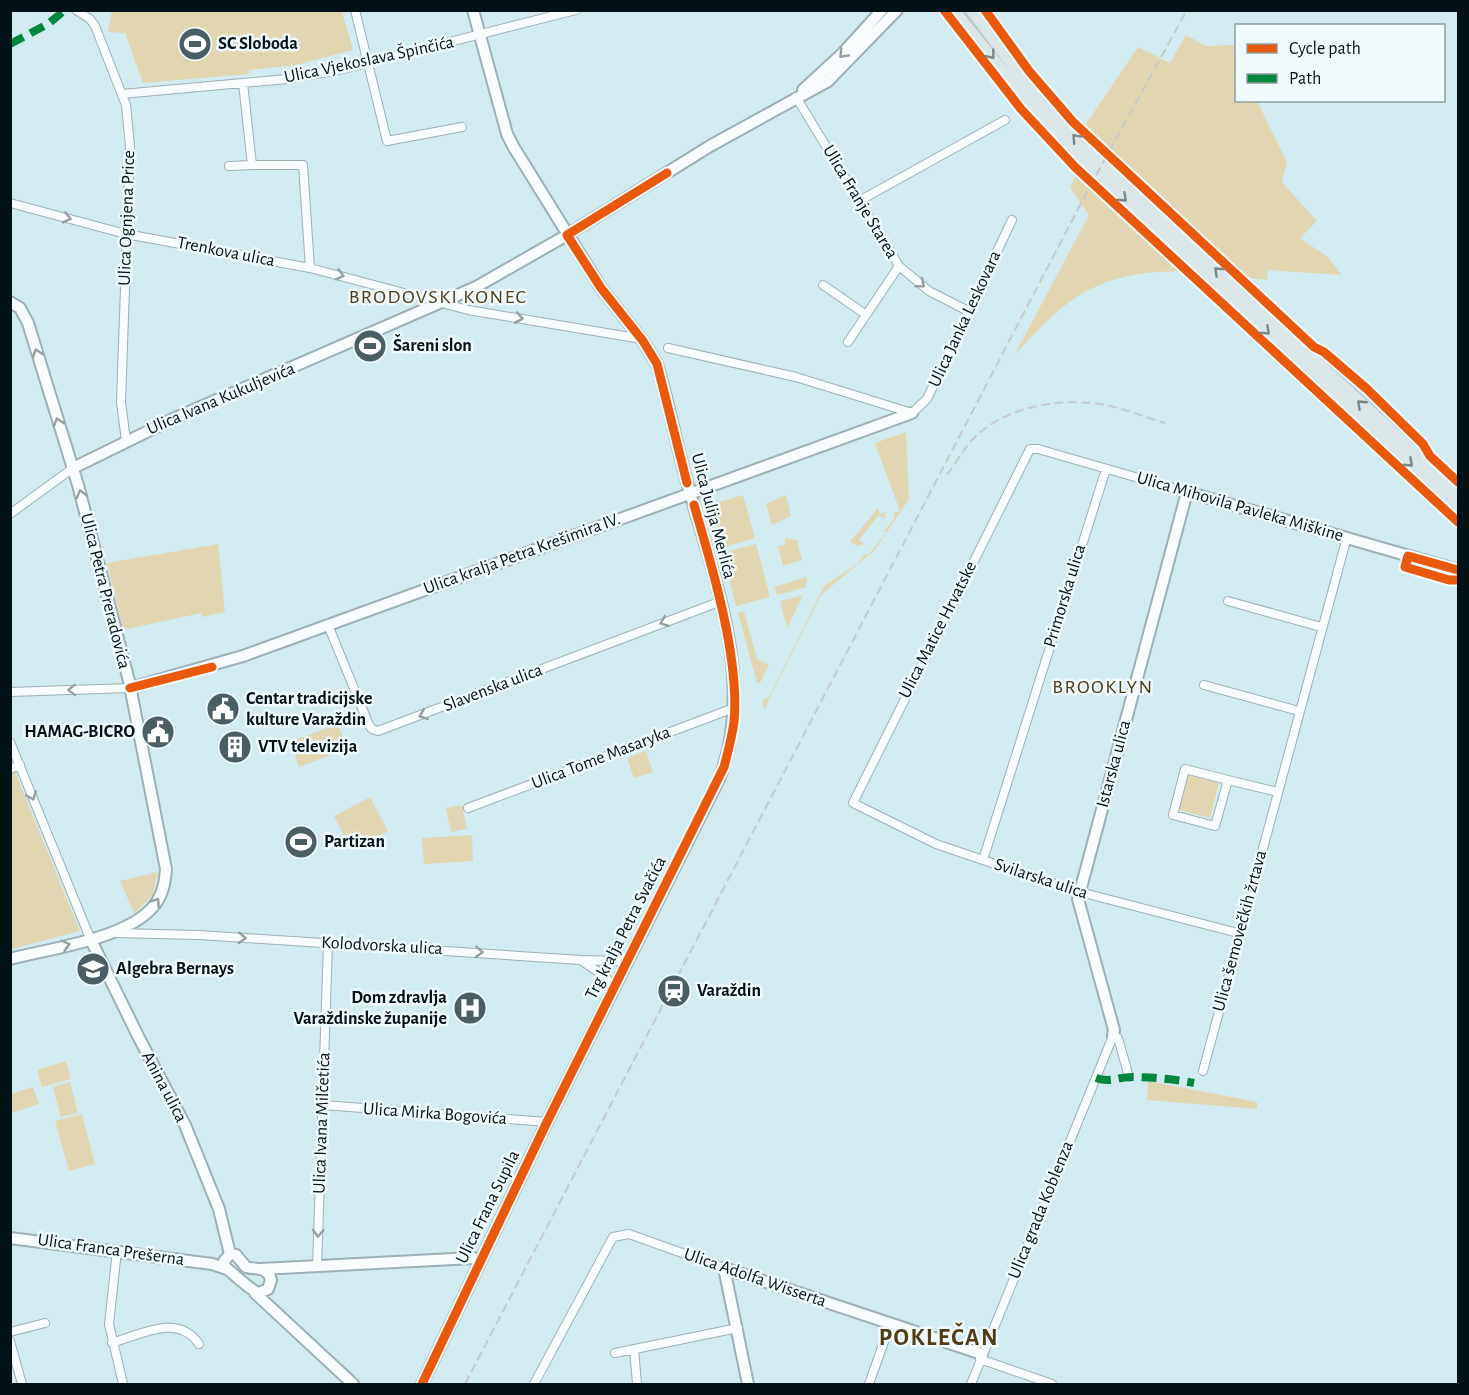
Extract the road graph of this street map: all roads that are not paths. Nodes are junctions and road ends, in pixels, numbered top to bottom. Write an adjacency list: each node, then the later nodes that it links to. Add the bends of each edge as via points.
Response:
1 (75, 10): 12 (street, Ulica Ognjena Price, via 95,26)
2 (355, 10): 10 (street)
3 (473, 10): 9 (main road, Ulica Julija Merlića)
4 (576, 10): 9 (street, Ulica Vjekoslava Špinčića)
5 (882, 10): 13 (main road, one-way to 13, via 843,54)
6 (897, 10): 13 (main road, via 835,76)
7 (953, 10): 41 (main road, one-way to 41, via 1024,98 1076,154)
8 (972, 10): 39 (main road, one-way to 8, via 1084,147 1031,90)
9 (480, 36): 10 (street, Ulica Vjekoslava Špinčića); 22 (main road, Ulica Julija Merlića, via 507,134)
10 (369, 63): 11 (street, Ulica Vjekoslava Špinčića); 15 (street, via 387,141)
11 (243, 83): 12 (street, Ulica Vjekoslava Špinčića); 16 (street)
12 (122, 94): 21 (street, Ulica Ognjena Price, via 130,146)
13 (796, 97): 18 (street, Ulica Franje Starea); 22 (main road, Ulica Ivana Kukuljevića)
14 (1005, 120): 18 (street)
15 (462, 127)
16 (252, 165): 17 (street); 24 (street, via 303,165)
17 (229, 166)
18 (859, 201): 23 (street, Ulica Franje Starea)
19 (10, 203): 21 (street, Trenkova ulica, one-way to 21)
20 (1012, 220): 28 (street, Ulica Janka Leskovara)
21 (126, 234): 24 (street, Trenkova ulica); 34 (street, Ulica Ognjena Price, via 121,402)
22 (567, 235): 27 (main road, Ulica Ivana Kukuljevića, via 476,287); 30 (main road, Ulica Julija Merlića, via 601,288)
23 (898, 266): 28 (street, Ulica Franje Starea, one-way to 28, via 929,291); 29 (street)
24 (310, 268): 27 (street, Trenkova ulica, one-way to 27)
25 (822, 285): 29 (street)
26 (10, 302): 36 (main road, Ulica Petra Preradovića, one-way to 26, via 31,330 25,315)
27 (441, 302): 30 (street, one-way to 30); 34 (main road, Ulica Ivana Kukuljevića)
28 (969, 311): 33 (street, Ulica Janka Leskovara, via 927,399)
29 (866, 314): 31 (street)
30 (642, 339): 40 (main road, Ulica Julija Merlića, via 657,364)
31 (848, 342)
32 (668, 348): 33 (street, via 796,377)
33 (912, 413): 40 (main road, Ulica kralja Petra Krešimira IV.)
34 (126, 441): 36 (main road, Ulica Ivana Kukuljevića)
35 (1025, 457): 37 (street, Ulica Mihovila Pavleka Miškine, via 1034,448); 59 (street, Ulica Matice Hrvatske)
36 (73, 468): 42 (street, Ulica Ivana Kukuljevića); 50 (main road, Ulica Petra Preradovića, one-way to 36)
37 (1106, 469): 38 (street, Ulica Mihovila Pavleka Miškine); 62 (street, Primorska ulica)
38 (1187, 492): 43 (main road, Ulica Mihovila Pavleka Miškine); 63 (main road, Istarska ulica)
39 (1458, 493)
40 (690, 494): 46 (main road, Ulica Julija Merlića); 47 (main road, Ulica kralja Petra Krešimira IV.)
41 (1458, 509)
42 (10, 514)
43 (1347, 537): 44 (main road, Ulica Mihovila Pavleka Miškine); 48 (street, Ulica šemovečkih žrtava)
44 (1458, 570)
45 (1228, 601): 48 (street)
46 (719, 602): 47 (street, Slavenska ulica, one-way to 47, via 378,731 369,725); 52 (main road, Ulica Julija Merlića, via 733,678)
47 (328, 625): 50 (main road, Ulica kralja Petra Krešimira IV., via 212,667)
48 (1321, 627): 53 (street, Ulica šemovečkih žrtava)
49 (1204, 685): 53 (street)
50 (130, 688): 51 (street, one-way to 51); 64 (main road, Ulica Petra Preradovića, one-way to 50, via 127,927 150,910 162,891 166,869)
51 (10, 692)
52 (734, 708): 60 (street, Ulica Tome Masaryka); 61 (main road, Ulica Julija Merlića, via 724,767)
53 (1299, 711): 58 (street, Ulica šemovečkih žrtava)
54 (10, 742): 55 (street)
55 (20, 765): 56 (street); 66 (street, one-way to 66)
56 (10, 769)
57 (1228, 780): 57 (street, via 1185,769 1173,815 1215,826); 58 (street)
58 (1278, 792): 65 (street, Ulica šemovečkih žrtava)
59 (853, 803): 62 (street, Svilarska ulica, via 936,844)
60 (468, 808)
61 (696, 827): 68 (main road, Trg kralja Petra Svačića)
62 (983, 860): 63 (street, Svilarska ulica)
63 (1080, 892): 65 (street, Svilarska ulica); 72 (main road, Istarska ulica, via 1078,899)
64 (108, 933): 66 (main road, Ulica Petra Preradovića); 67 (street, Kolodvorska ulica, one-way to 67)
65 (1238, 933): 74 (street, Ulica šemovečkih žrtava)
66 (90, 938): 69 (main road, Ulica Petra Preradovića, one-way to 66); 80 (main road, Anina ulica, via 185,1125 228,1240)
67 (328, 944): 70 (street, Kolodvorska ulica, one-way to 70); 76 (street, Ulica Ivana Milčetića)
68 (629, 958): 70 (street, Trg kralja Petra Svačića); 71 (main road, Trg kralja Petra Svačića)
69 (10, 959)
70 (581, 960): 71 (street, Trg kralja Petra Svačića, via 601,973)
71 (613, 990): 73 (main road, Trg kralja Petra Svačića)
72 (1113, 1036): 75 (street, via 1118,1038); 98 (street, Ulica grada Koblenza)
73 (586, 1044): 77 (main road, Ulica Frana Supila)
74 (1203, 1071)
75 (1129, 1077)
76 (323, 1105): 77 (street, Ulica Mirka Bogovića); 82 (street, Ulica Ivana Milčetića, one-way to 82)
77 (548, 1122): 81 (main road, Ulica Frana Supila)
78 (10, 1238): 79 (main road, Ulica Franca Prešerna)
79 (117, 1251): 80 (main road, Ulica Franca Prešerna, via 212,1264); 94 (street, via 109,1317)
80 (230, 1259): 85 (main road); 87 (main road)
81 (480, 1261): 82 (main road, via 474,1258); 102 (main road, Ulica Frana Supila)
82 (317, 1267): 83 (main road)
83 (282, 1268): 85 (main road); 86 (main road)
84 (724, 1268): 90 (main road, Ulica Adolfa Wisserta); 91 (main road); 103 (street, Ulica Adolfa Wisserta, via 620,1234 608,1243)
85 (261, 1269): 86 (main road, via 268,1273)
86 (270, 1284): 87 (main road, via 263,1293); 88 (main road)
87 (255, 1293): 88 (main road)
88 (272, 1306): 101 (main road)
89 (45, 1323): 92 (street)
90 (890, 1325): 98 (main road, Ulica Adolfa Wisserta); 106 (street)
91 (738, 1328): 96 (street); 105 (main road)
92 (10, 1332)
93 (10, 1341): 99 (street)
94 (112, 1343): 95 (street, via 174,1326 188,1330); 100 (street)
95 (199, 1344)
96 (634, 1349): 97 (street); 104 (street)
97 (615, 1353)
98 (981, 1356): 107 (street, Ulica grada Koblenza); 108 (street, Ulica Adolfa Wisserta)
99 (22, 1384)
100 (123, 1384)
101 (353, 1384)
102 (422, 1384)
103 (534, 1384)
104 (638, 1384)
105 (748, 1384)
106 (869, 1384)
107 (971, 1384)
108 (1052, 1384)

